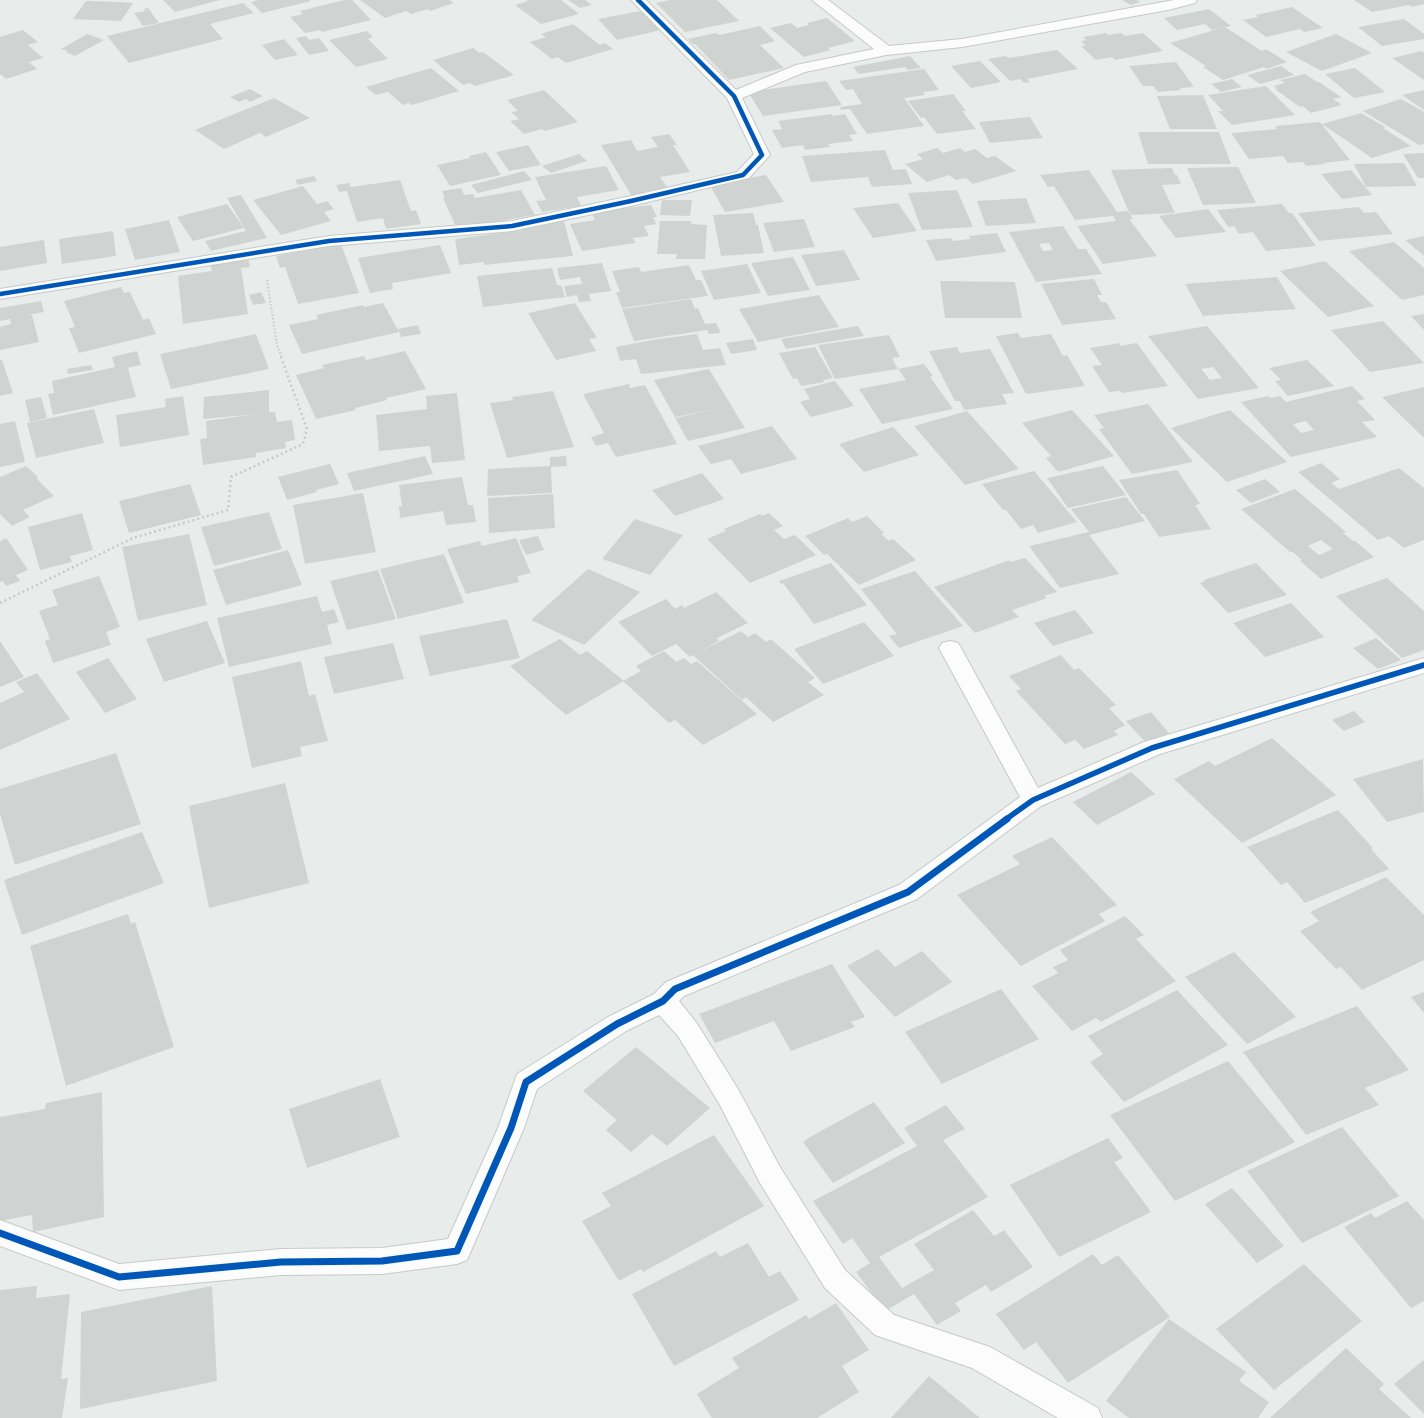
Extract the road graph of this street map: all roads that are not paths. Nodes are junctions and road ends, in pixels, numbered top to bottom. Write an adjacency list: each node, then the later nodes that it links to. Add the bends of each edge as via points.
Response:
1 (638, 0): 5 (street)
2 (819, 0): 4 (street)
3 (1190, 0): 4 (street, via 962,42)
4 (886, 51): 5 (street, via 801,68)
5 (734, 96): 6 (street, via 762,155 743,175 631,202 512,226 329,241)
6 (0, 294)
7 (950, 648): 9 (street)
8 (1424, 665): 9 (street, via 1152,748)
9 (1033, 800): 10 (street, via 908,892 675,989)
10 (663, 1001): 11 (street, via 617,1024 526,1082 512,1128 457,1251 382,1261 281,1262 119,1277); 12 (street, via 687,1029 729,1097 770,1175 835,1279 885,1325 980,1357)
11 (0, 1233)
12 (1087, 1418)

